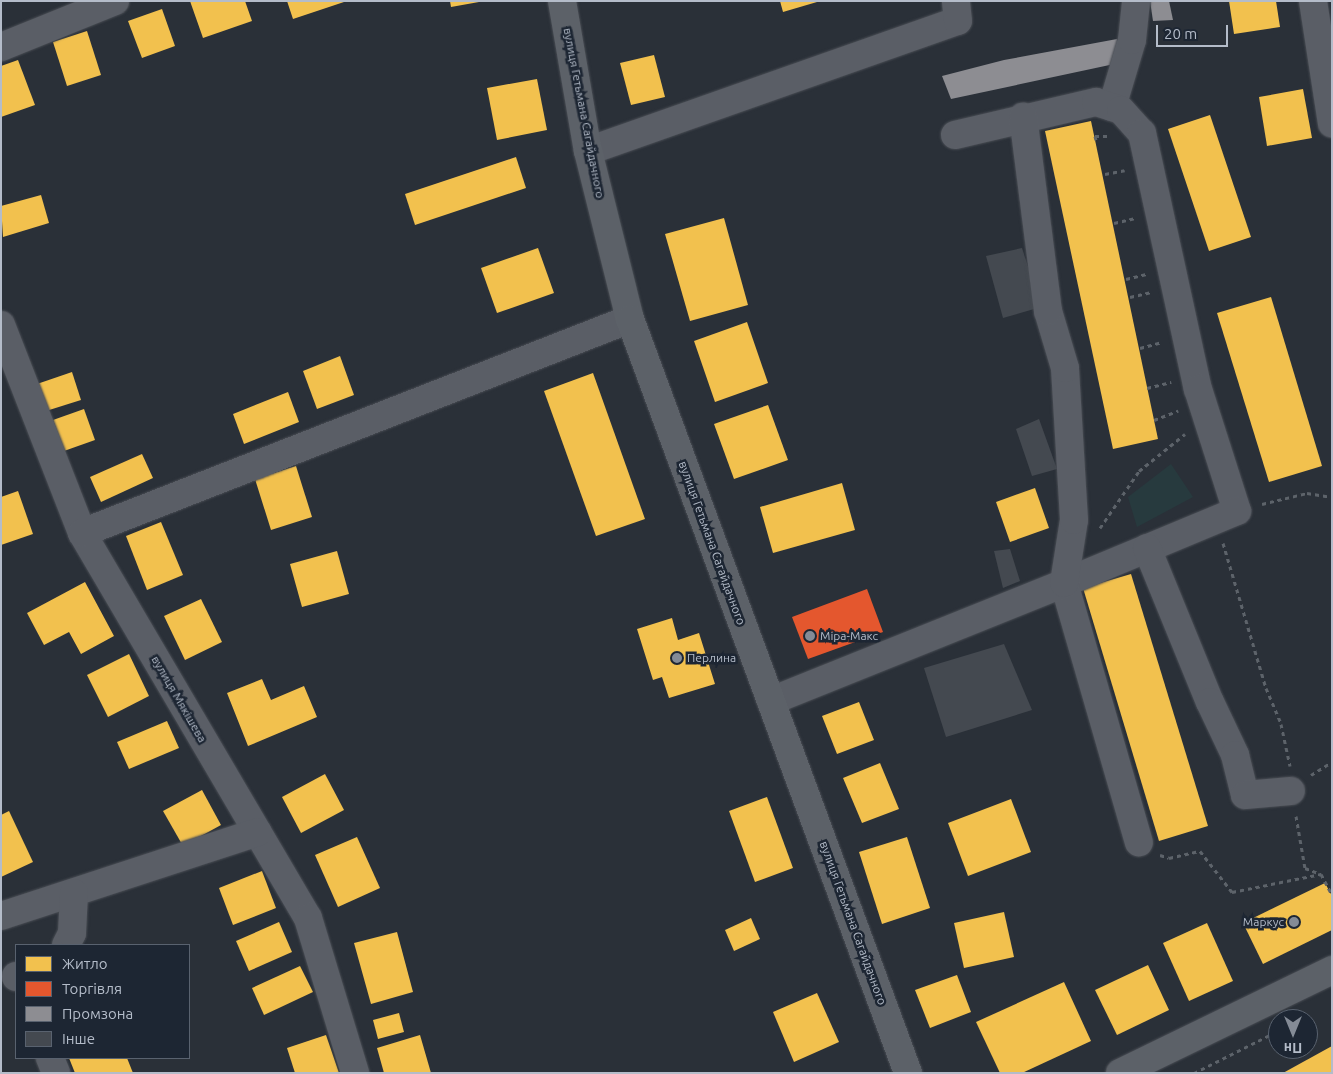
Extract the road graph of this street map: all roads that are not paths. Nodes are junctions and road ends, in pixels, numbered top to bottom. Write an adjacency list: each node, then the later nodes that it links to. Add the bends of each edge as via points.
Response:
1 (115, 1): 6 (street)
2 (562, 1): 11 (main road, вулиця Гетьмана Сагайдачного)
3 (956, 1): 11 (street, via 958,21)
4 (1136, 1): 7 (street, via 1132,40)
5 (1313, 1): 9 (street)
6 (1, 47)
7 (1112, 107): 8 (street, via 1096,102); 15 (street, via 1121,110 1142,133 1198,389 1237,511)
8 (1023, 117): 10 (street); 16 (street, via 1048,311 1065,368 1074,520)
9 (1332, 124)
10 (955, 135)
11 (588, 150): 12 (main road, вулиця Гетьмана Сагайдачного)
12 (630, 319): 14 (street); 17 (main road, вулиця Гетьмана Сагайдачного)
13 (1, 325): 14 (street, вулиця Мякішева)
14 (82, 533): 19 (street, вулиця Мякішева)
15 (1147, 548): 16 (street); 18 (street, via 1210,702 1235,754 1246,795)
16 (1064, 583): 17 (street); 20 (street)
17 (770, 701): 28 (main road, вулиця Гетьмана Сагайдачного)
18 (1290, 791)
19 (258, 832): 21 (street); 27 (street, вулиця Мякішева, via 308,918)
20 (1139, 842)
21 (74, 892): 22 (street); 23 (street, via 75,912)
22 (1, 916)
23 (66, 944)
24 (1332, 970): 29 (main road)
25 (50, 1059): 26 (street)
26 (56, 1073)
27 (355, 1073)
28 (908, 1073)
29 (1120, 1073)

